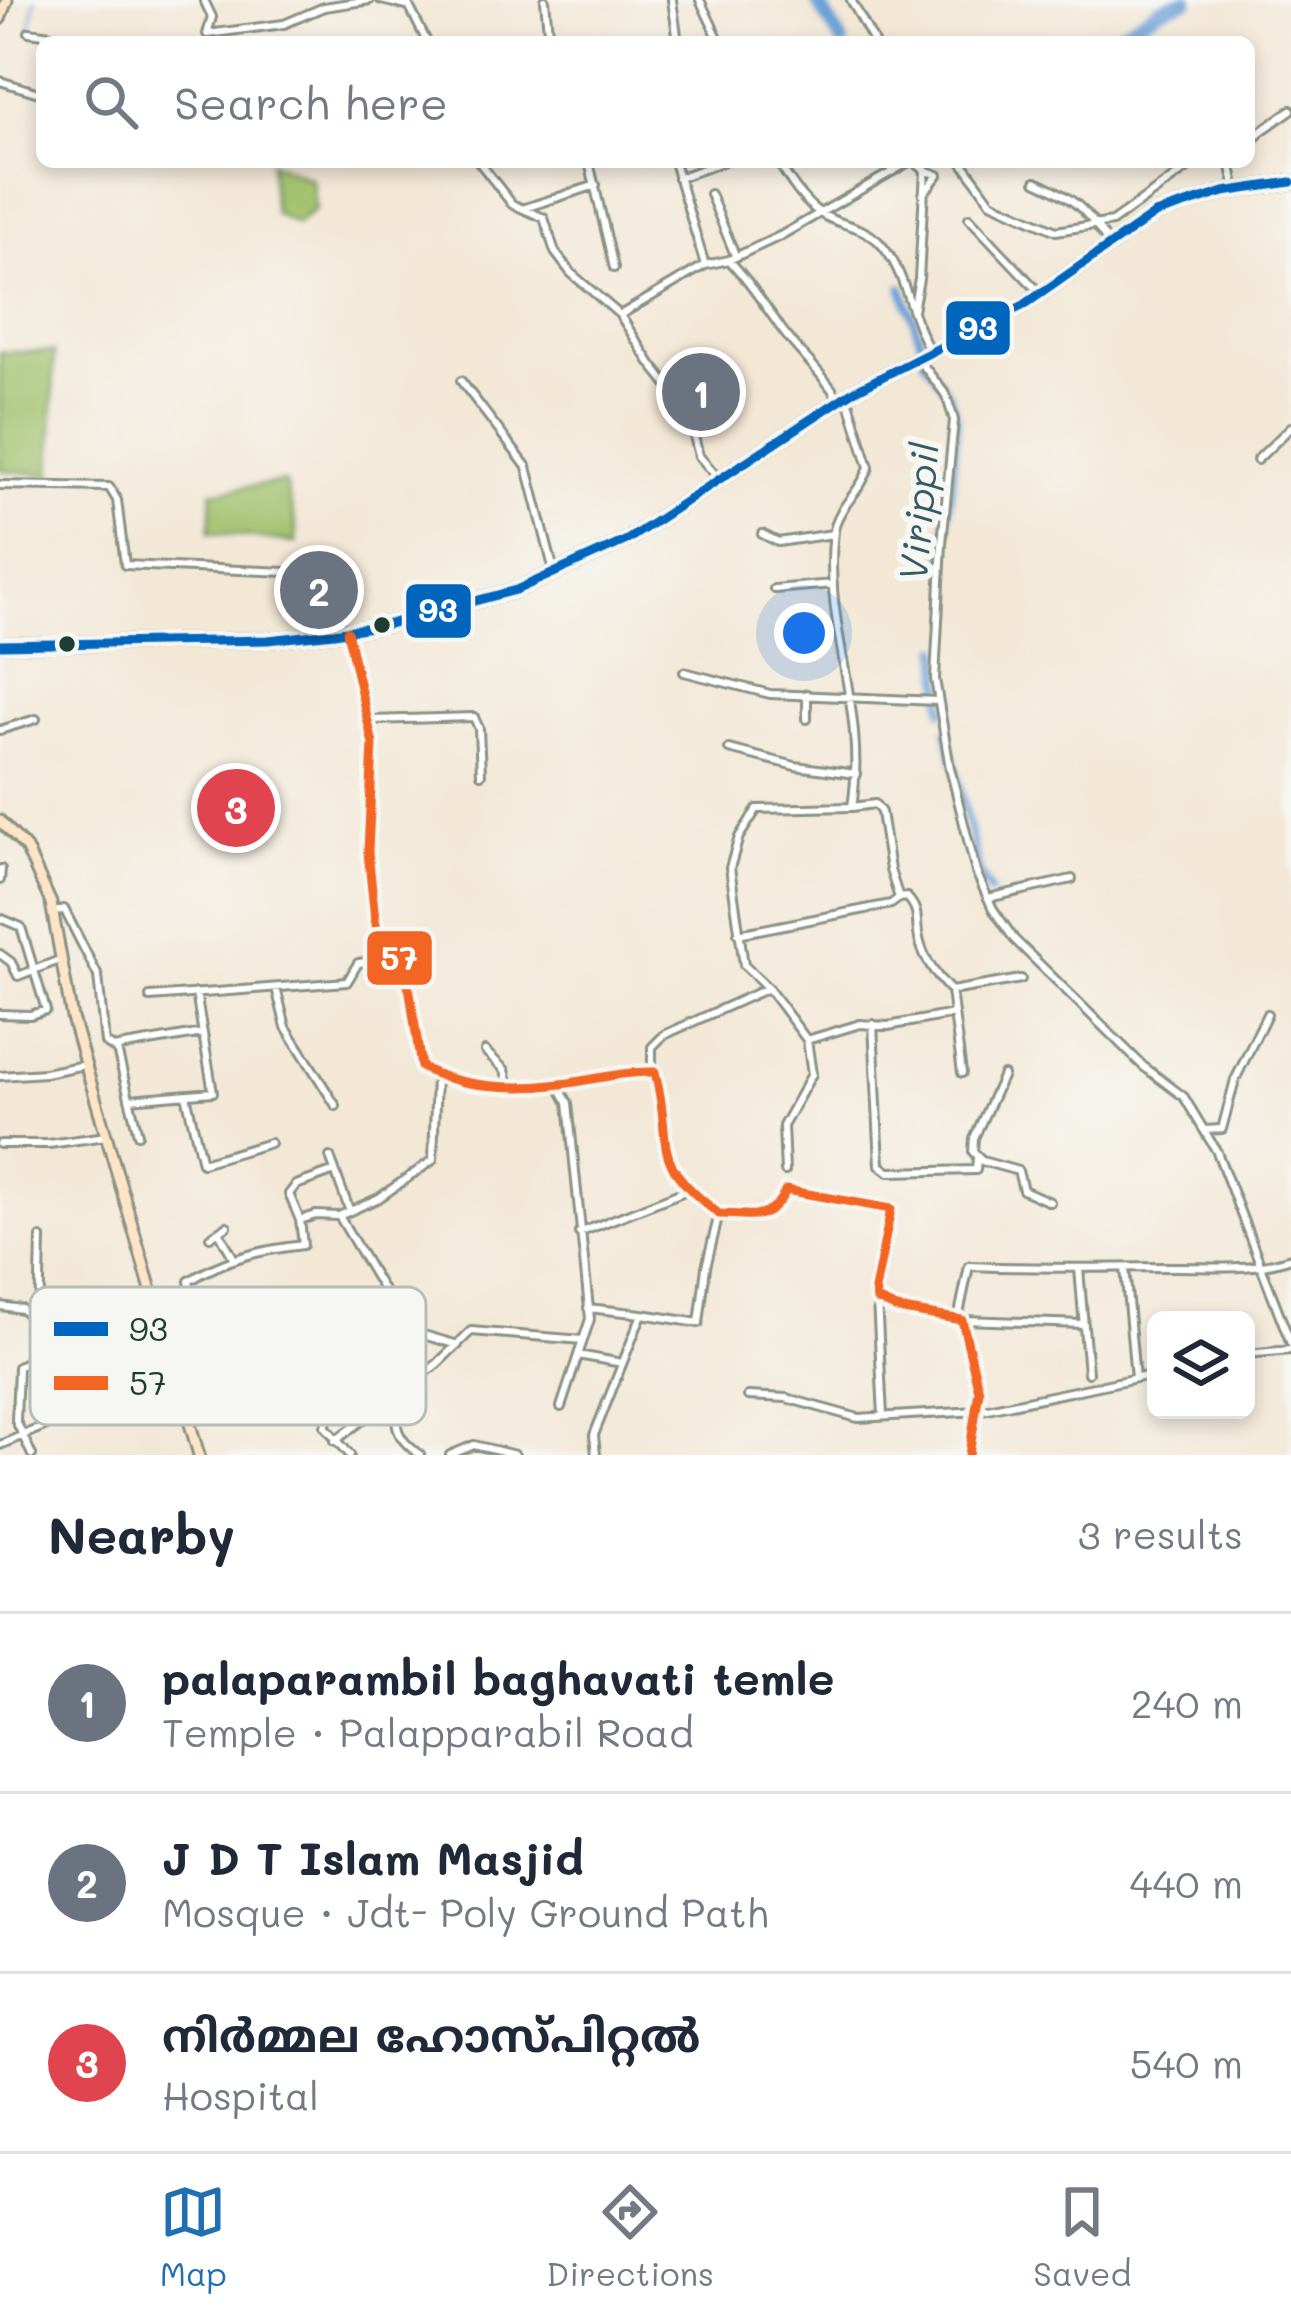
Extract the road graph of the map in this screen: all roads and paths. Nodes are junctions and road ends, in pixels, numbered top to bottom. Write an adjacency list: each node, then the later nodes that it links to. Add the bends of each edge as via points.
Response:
1 (7, 0): 10 (street)
2 (205, 0): 12 (street)
3 (370, 0): 12 (street)
4 (381, 0): 9 (street)
5 (545, 0): 16 (street)
6 (672, 0): 17 (street)
7 (700, 0): 18 (street)
8 (851, 0): 19 (street)
9 (406, 3): 15 (street)
10 (0, 19)
11 (29, 32): 13 (street)
12 (207, 34): 14 (street)
13 (59, 36)
14 (205, 36)
15 (424, 36)
16 (548, 36)
17 (677, 36)
18 (717, 36)
19 (871, 36)
20 (0, 82): 21 (street)
21 (36, 92)
22 (1291, 110): 23 (street)
23 (1255, 138)
24 (484, 168): 42 (street)
25 (592, 168): 38 (street)
26 (676, 168): 35 (street)
27 (706, 168): 35 (street)
28 (783, 168): 43 (street)
29 (901, 168): 43 (street)
30 (922, 168): 34 (street)
31 (966, 168): 45 (street, via 991,202 1056,231)
32 (1187, 168): 45 (street)
33 (1231, 168): 39 (street)
34 (925, 170): 41 (street); 41 (street, via 938,175)
35 (678, 178): 48 (street)
36 (1036, 181): 45 (street, via 1072,197)
37 (1291, 182): 39 (highway)
38 (596, 185): 42 (street); 49 (street)
39 (1236, 190): 46 (highway, via 1154,214)
40 (710, 194): 47 (street)
41 (923, 194): 51 (street)
42 (522, 208): 52 (street, via 544,218 555,253)
43 (820, 213): 47 (street); 51 (street, via 880,242)
44 (968, 218): 50 (street)
45 (1096, 224): 46 (street)
46 (1109, 244): 50 (highway)
47 (732, 257): 48 (street); 55 (street)
48 (706, 265): 52 (street)
49 (614, 268)
50 (1040, 294): 53 (highway)
51 (912, 313): 53 (street)
52 (620, 315): 58 (street, via 687,410 700,456)
53 (924, 354): 55 (highway); 70 (street, via 954,420)
54 (461, 381): 62 (street, via 527,467)
55 (842, 398): 58 (highway); 61 (street, via 869,467)
56 (1291, 427): 57 (street)
57 (1257, 460)
58 (721, 481): 62 (highway)
59 (0, 485): 65 (street, via 109,487 125,566 310,573 321,578)
60 (762, 534): 61 (street, via 778,542)
61 (833, 534): 63 (street)
62 (555, 574): 65 (highway, via 477,602)
63 (833, 584): 64 (street); 69 (street)
64 (774, 589)
65 (345, 632): 66 (highway); 73 (street)
66 (0, 644)
67 (684, 672): 68 (street, via 770,694)
68 (807, 694): 69 (street); 71 (street)
69 (850, 695): 70 (street); 77 (street)
70 (938, 701): 84 (street, via 968,844)
71 (807, 718)
72 (36, 719): 74 (street)
73 (370, 720): 76 (street, via 474,717); 90 (street, via 375,919)
74 (0, 730)
75 (729, 749): 77 (street)
76 (481, 774)
77 (856, 774): 78 (street)
78 (852, 807): 83 (street, via 881,812); 87 (street, via 757,809 730,868)
79 (0, 821): 85 (street, via 26,848)
80 (1, 869): 82 (street)
81 (1072, 879): 84 (street)
82 (0, 880)
83 (899, 898): 87 (street); 95 (street, via 914,904 929,964)
84 (988, 898): 117 (street, via 1014,939 1184,1097)
85 (52, 913): 89 (street); 104 (street, via 64,909 98,976)
86 (0, 917): 91 (street, via 21,927)
87 (738, 934): 94 (street, via 744,965)
88 (0, 955): 91 (street, via 17,976)
89 (62, 959): 91 (street); 106 (street)
90 (400, 959): 93 (street, via 358,963 347,982); 109 (street, via 421,1067)
91 (32, 973): 98 (street, via 46,1010)
92 (1021, 979): 95 (street)
93 (276, 988): 96 (street); 116 (street, via 286,1027)
94 (768, 988): 103 (street); 107 (street, via 664,1035 652,1047)
95 (951, 991): 99 (street)
96 (196, 993): 97 (street); 102 (street)
97 (150, 997)
98 (0, 1014)
99 (954, 1014): 101 (street); 108 (street)
100 (1267, 1014): 117 (street, via 1222,1129)
101 (873, 1024): 103 (street); 123 (street, via 880,1165 889,1172 976,1170)
102 (202, 1033): 104 (street); 114 (street, via 213,1092)
103 (807, 1040): 124 (street, via 812,1074 783,1126)
104 (109, 1048): 115 (street, via 117,1050)
105 (485, 1051): 113 (street)
106 (87, 1064): 111 (street); 119 (street)
107 (652, 1072): 112 (street); 126 (street, via 664,1108 662,1144 671,1171)
108 (962, 1073)
109 (436, 1075): 113 (street); 128 (street, via 433,1160)
110 (1003, 1075): 123 (street, via 974,1138)
111 (0, 1076)
112 (558, 1084): 113 (street); 132 (street, via 568,1103)
113 (509, 1085)
114 (186, 1095): 115 (street); 120 (street, via 202,1163)
115 (129, 1099): 118 (street)
116 (336, 1106)
117 (1204, 1130): 137 (street)
118 (138, 1134)
119 (106, 1136): 121 (street); 141 (street)
120 (270, 1142)
121 (0, 1144)
122 (329, 1157): 125 (street)
123 (977, 1158): 127 (street, via 1018,1172 1023,1190)
124 (785, 1171)
125 (335, 1172): 128 (street); 131 (street, via 289,1193)
126 (690, 1189): 129 (street); 132 (street)
127 (1050, 1202)
128 (350, 1209): 130 (street)
129 (719, 1214): 144 (street, via 766,1214 786,1190 891,1209); 147 (street, via 699,1323)
130 (339, 1216): 131 (street); 143 (street)
131 (299, 1220): 135 (street, via 304,1245)
132 (579, 1232): 146 (street)
133 (210, 1237): 135 (street, via 223,1229)
134 (41, 1238): 140 (street)
135 (233, 1257): 142 (street)
136 (1291, 1258): 137 (street)
137 (1261, 1266): 138 (street); 154 (street)
138 (1125, 1268): 139 (street); 162 (street)
139 (1079, 1269): 149 (street, via 968,1266); 150 (street)
140 (39, 1287)
141 (149, 1287)
142 (190, 1287)
143 (381, 1287)
144 (877, 1300): 149 (street); 166 (street)
145 (0, 1306): 148 (street)
146 (589, 1308): 147 (street); 152 (street)
147 (642, 1314): 158 (street)
148 (30, 1317)
149 (960, 1319): 150 (street); 165 (street)
150 (1084, 1324): 160 (street)
151 (426, 1336): 153 (street)
152 (583, 1340): 153 (street, via 471,1331); 156 (street)
153 (458, 1345): 159 (street)
154 (1291, 1347): 155 (street)
155 (1255, 1353)
156 (578, 1355): 158 (street); 164 (street)
157 (30, 1357): 172 (street, via 18,1366)
158 (622, 1363): 181 (street, via 594,1435)
159 (426, 1370)
160 (1088, 1373)
161 (1147, 1376): 162 (street)
162 (1135, 1379): 165 (street)
163 (748, 1396): 166 (street)
164 (561, 1407)
165 (978, 1412): 166 (street); 182 (street)
166 (883, 1416)
167 (46, 1425): 172 (street)
168 (190, 1425): 176 (street)
169 (325, 1425): 173 (street)
170 (356, 1425): 173 (street)
171 (395, 1425): 178 (street)
172 (22, 1434): 174 (street); 175 (street)
173 (335, 1442): 177 (street)
174 (0, 1445)
175 (32, 1455)
176 (199, 1455)
177 (350, 1455)
178 (420, 1455)
179 (450, 1455): 180 (street, via 474,1445)
180 (514, 1455)
181 (596, 1455)
182 (969, 1455)

